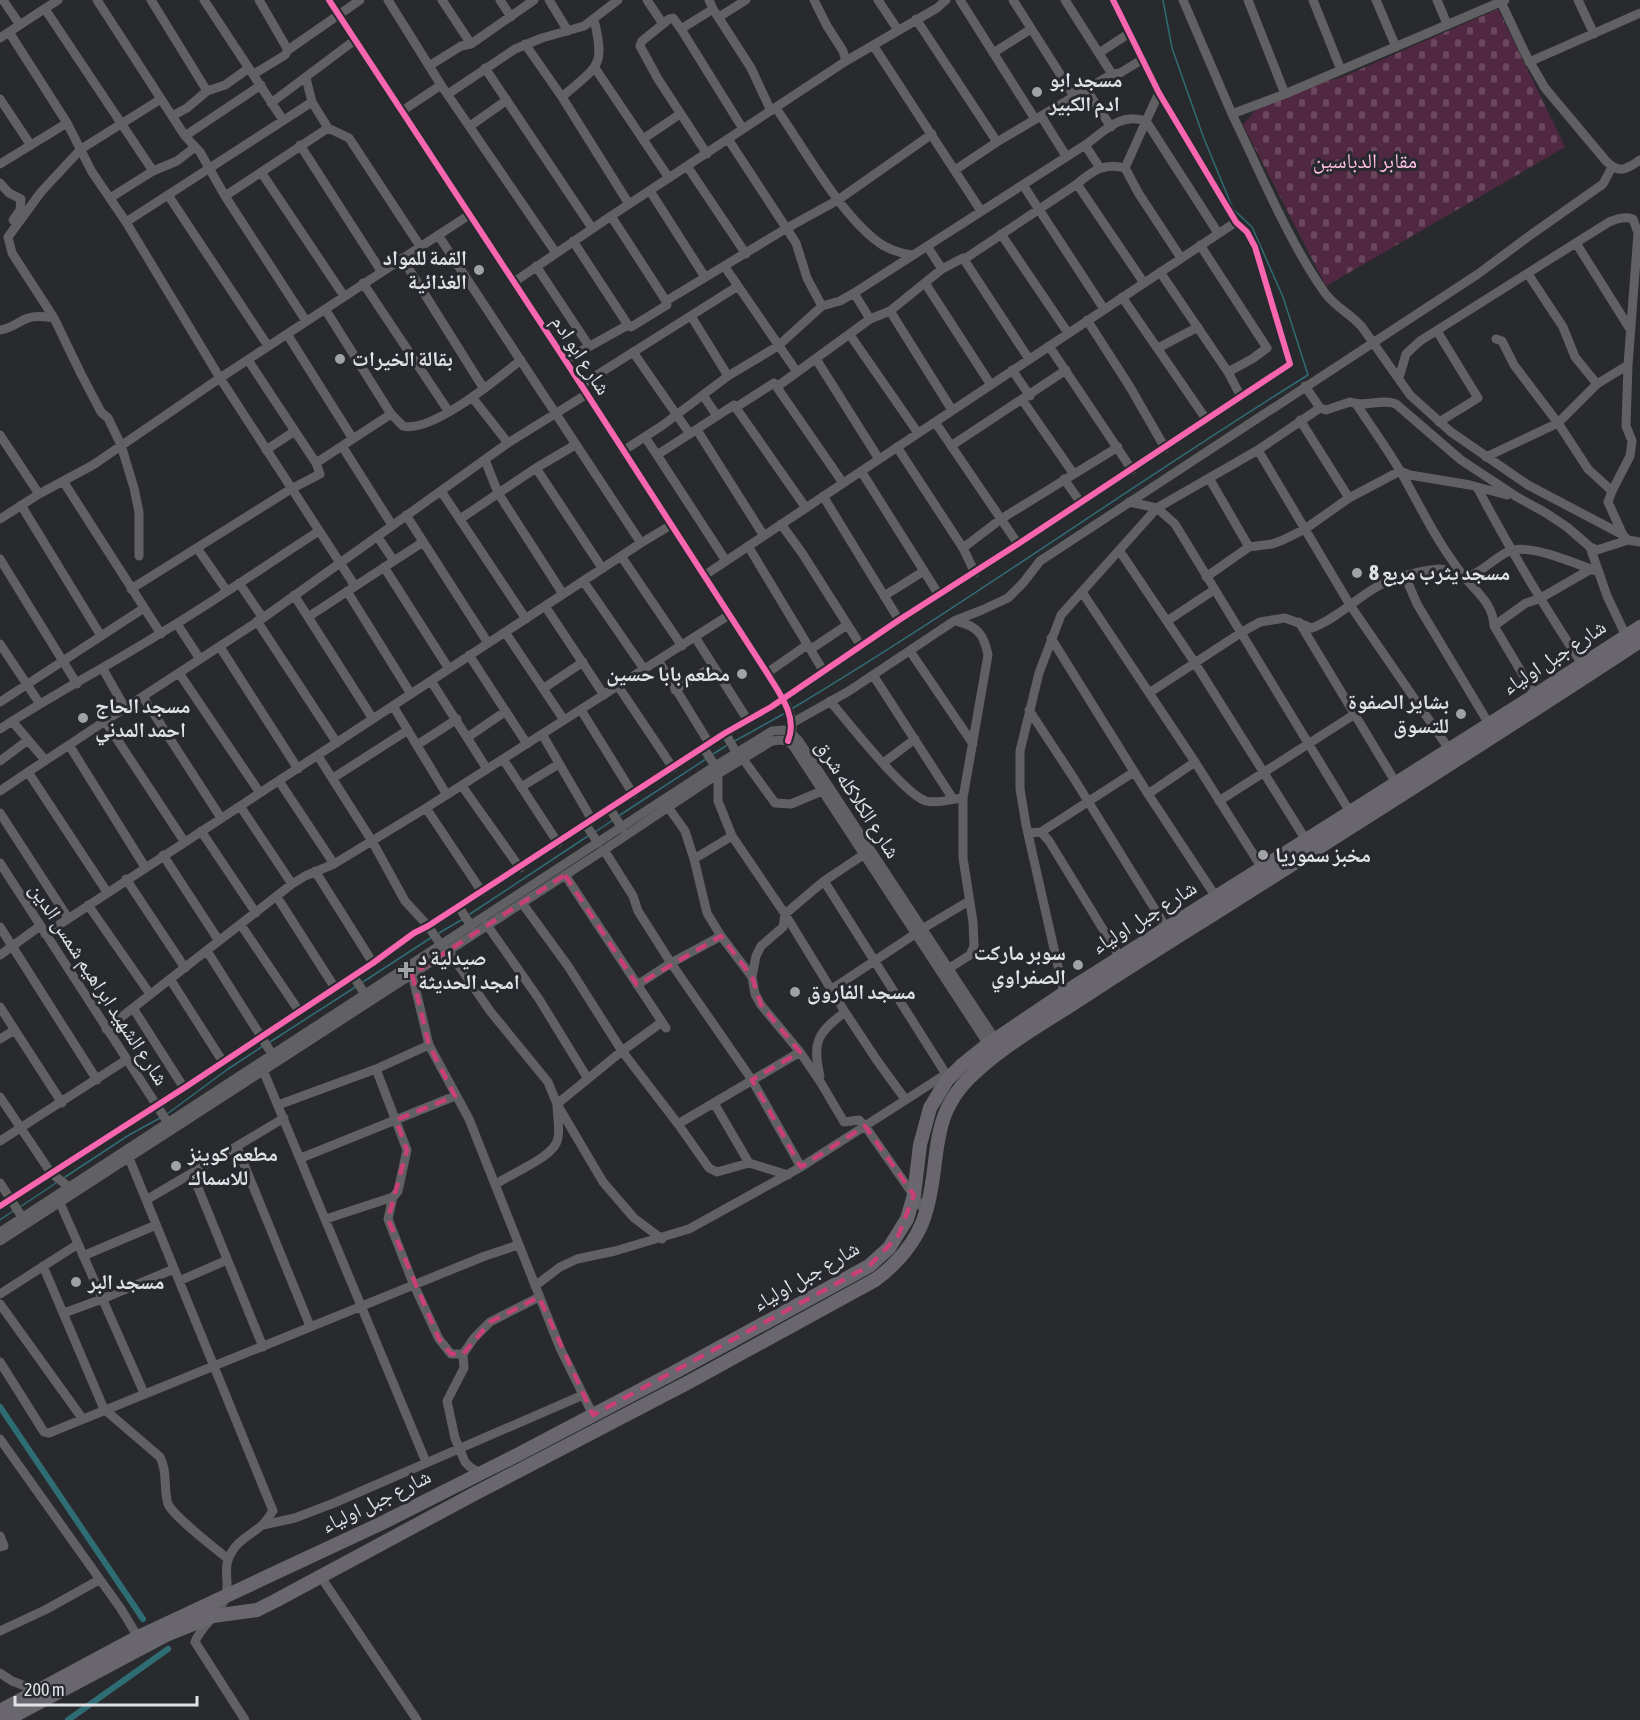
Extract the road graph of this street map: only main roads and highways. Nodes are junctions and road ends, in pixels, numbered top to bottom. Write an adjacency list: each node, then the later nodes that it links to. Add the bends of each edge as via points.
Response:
1 (1640, 627): 3 (highway, شارع جبل اولياء, via 1216,897)
2 (1640, 641): 3 (highway, شارع جبل اولياء, via 1546,703)
3 (1170, 933): 4 (highway, شارع جبل اولياء); 4 (highway, شارع جبل اولياء, via 1120,957 1064,993)
4 (995, 1047): 5 (highway, شارع جبل اولياء, via 950,1073 937,1095 924,1124 908,1219 898,1236 869,1266 480,1473 138,1637); 6 (highway, شارع جبل اولياء, via 959,1089 944,1115 920,1227 900,1257 875,1280 257,1610 213,1616 152,1642)
5 (0, 1711)
6 (6, 1720)

